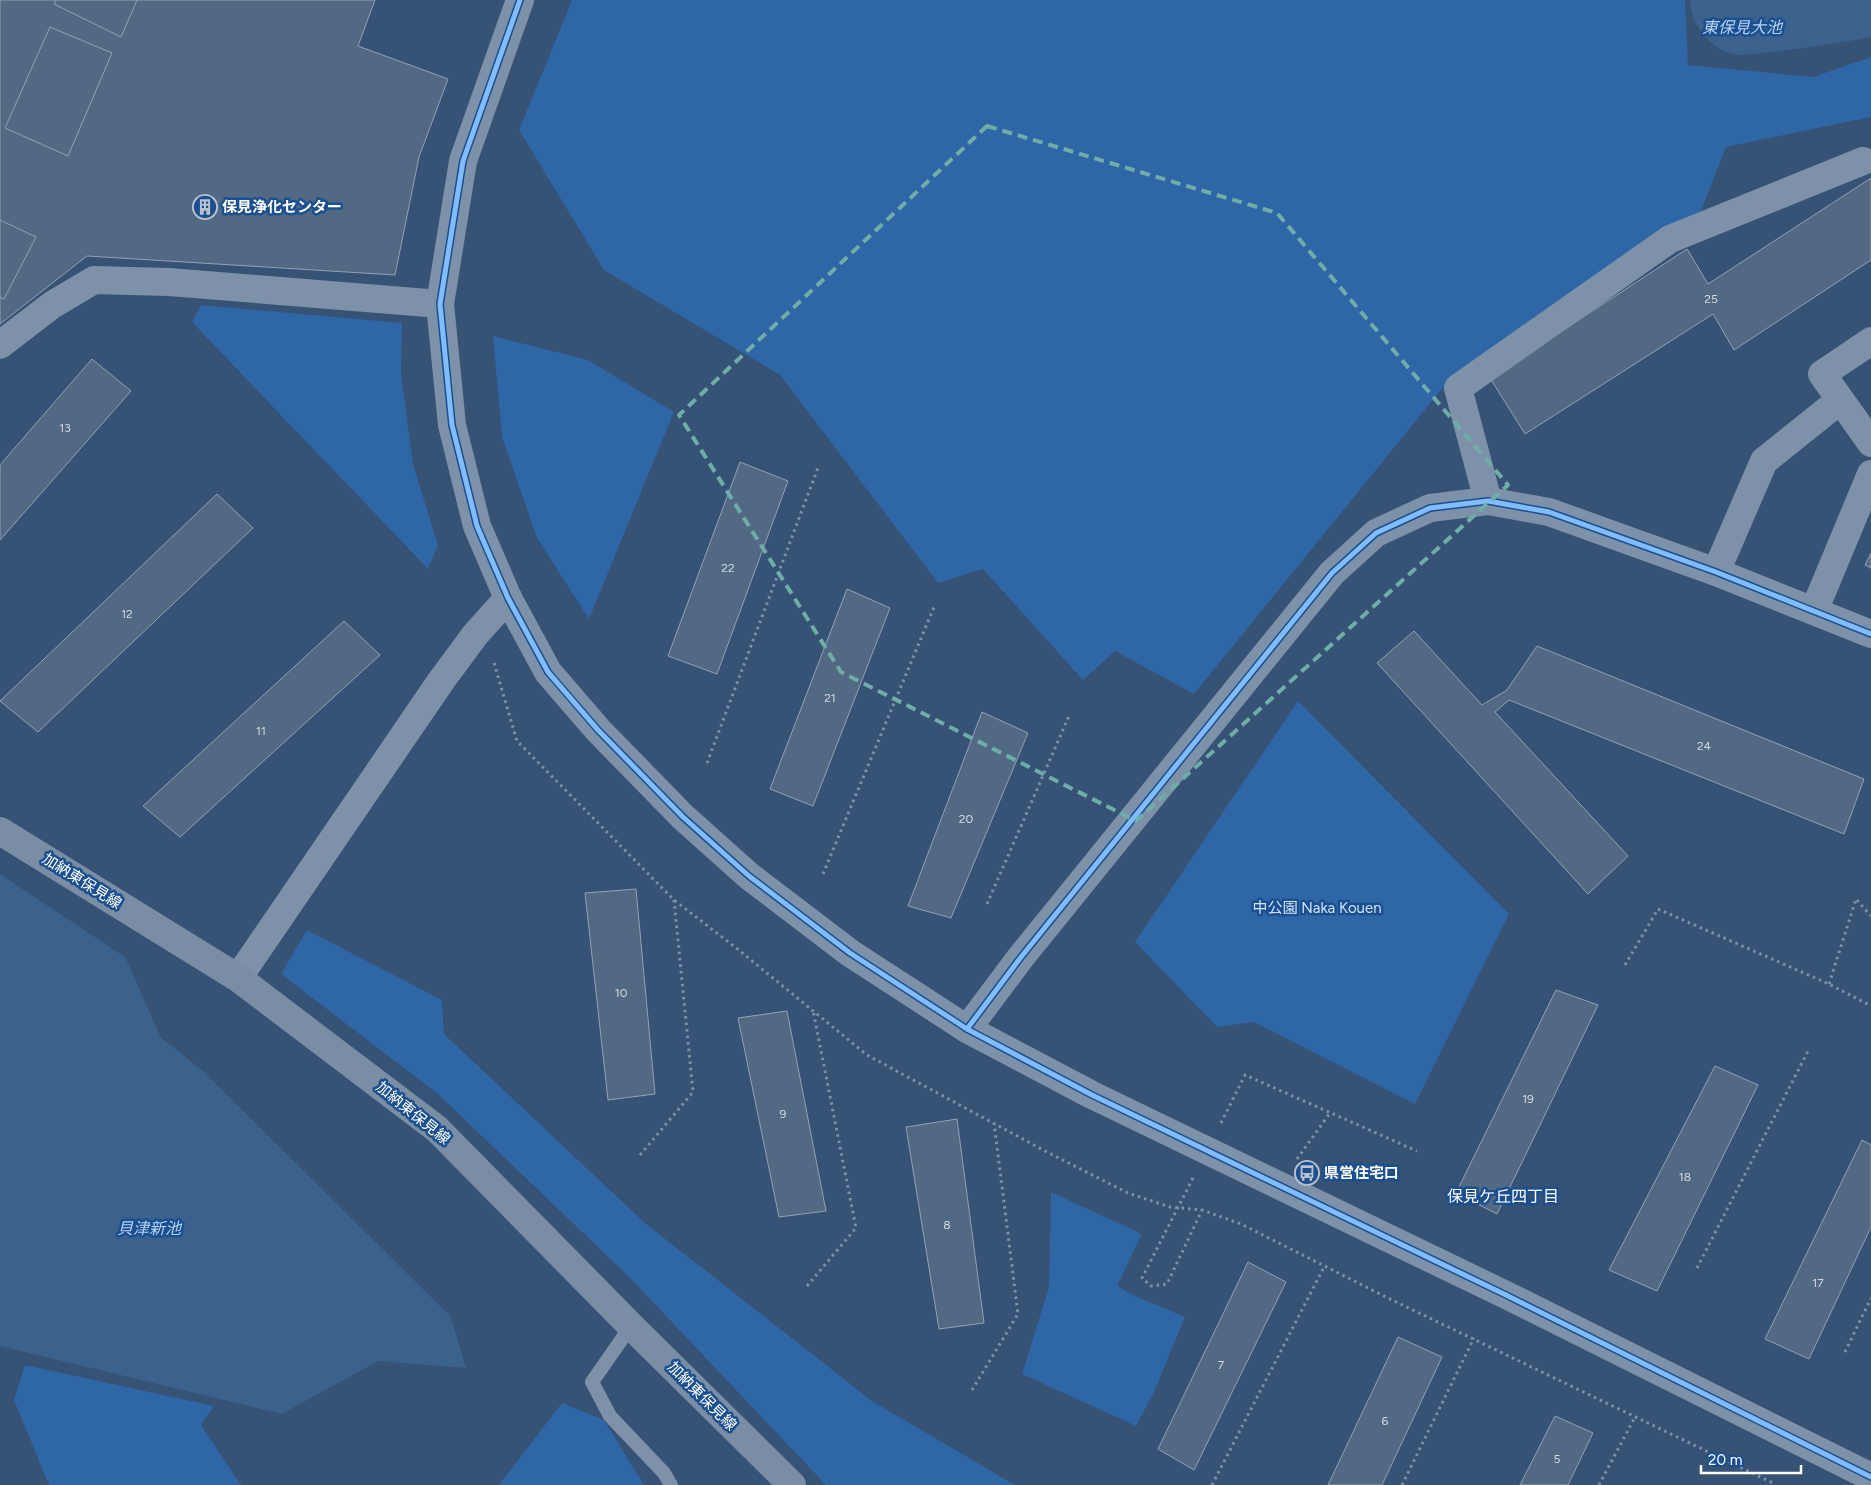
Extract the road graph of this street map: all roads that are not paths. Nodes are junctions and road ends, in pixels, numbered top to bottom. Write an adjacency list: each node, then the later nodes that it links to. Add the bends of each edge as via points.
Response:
1 (520, 0): 3 (street, via 463,161)
2 (1863, 161): 9 (street, via 1670,239 1458,388)
3 (440, 304): 5 (street, via 169,282 94,280 52,306); 11 (street, via 452,425 477,526)
4 (1871, 342): 6 (street, via 1822,374)
5 (0, 345)
6 (1839, 401): 7 (street); 10 (street, via 1764,461)
7 (1871, 444)
8 (1871, 474): 12 (street)
9 (1488, 501): 10 (street, via 1549,512); 16 (street, via 1430,508 1376,533 1332,573 1021,956)
10 (1716, 572): 12 (street)
11 (508, 598): 15 (street, via 441,681); 16 (street, via 548,672 598,730 683,817 749,876 850,953)
12 (1814, 611): 13 (street)
13 (1871, 634)
14 (0, 831): 15 (main road, 加納東保見線)
15 (238, 978): 17 (main road, 加納東保見線, via 437,1129)
16 (966, 1029): 18 (street, via 1092,1095 1506,1295)
17 (631, 1326): 19 (lane, via 592,1382 610,1416 664,1473); 20 (main road, 加納東保見線)
18 (1871, 1477)
19 (671, 1485)
20 (792, 1485)

